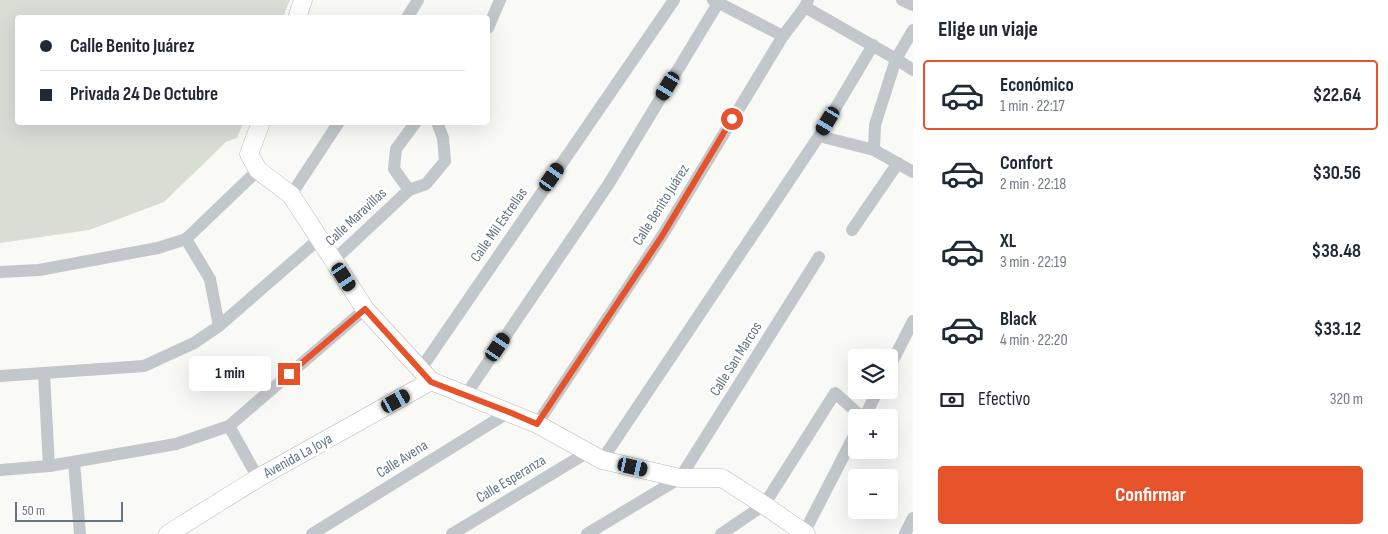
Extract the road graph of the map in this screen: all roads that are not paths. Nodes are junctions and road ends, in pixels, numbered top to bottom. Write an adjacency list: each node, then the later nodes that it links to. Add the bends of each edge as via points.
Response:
1 (303, 0): 9 (main road)
2 (418, 0): 10 (street)
3 (500, 0): 11 (street)
4 (674, 0): 40 (street, Calle Mil Estrellas)
5 (902, 0): 8 (street)
6 (717, 1): 13 (street); 41 (street, via 608,185)
7 (807, 3): 13 (street, Calle Benito Juárez); 14 (street)
8 (913, 5)
9 (298, 15)
10 (409, 15)
11 (490, 23)
12 (913, 30): 15 (street)
13 (783, 36): 44 (street, Calle Benito Juárez, via 662,236)
14 (873, 45): 15 (street); 21 (street)
15 (896, 59): 16 (street); 22 (street, via 876,126)
16 (913, 70)
17 (260, 125): 24 (main road, via 249,154)
18 (337, 125): 27 (street)
19 (414, 125): 26 (street, Calle Maravillas, via 396,149 394,169)
20 (438, 125): 26 (street, via 445,160 426,184)
21 (819, 136): 22 (street); 47 (street)
22 (874, 150): 23 (street)
23 (898, 163): 25 (street); 28 (street)
24 (258, 170): 27 (main road); 29 (street)
25 (913, 172)
26 (409, 190): 32 (street, Calle Maravillas)
27 (291, 195): 30 (main road)
28 (852, 230)
29 (186, 239): 33 (street, via 158,248 48,268); 36 (street, via 210,279)
30 (319, 239): 32 (main road); 36 (street)
31 (819, 257): 52 (street, Calle San Marcos)
32 (333, 261): 34 (main road)
33 (0, 272)
34 (365, 309): 40 (main road); 45 (street)
35 (913, 320): 37 (street)
36 (219, 326): 38 (street, via 194,343 144,366)
37 (898, 350)
38 (44, 374): 39 (street); 49 (street)
39 (0, 376)
40 (425, 376): 41 (main road); 51 (main road, Avenida La Joya)
41 (465, 396): 43 (main road)
42 (853, 409): 53 (street, via 835,393)
43 (509, 412): 44 (main road); 58 (street, Calle Avena)
44 (537, 424): 47 (main road)
45 (229, 426): 48 (street, via 176,444); 51 (street)
46 (848, 448): 55 (street)
47 (595, 456): 52 (main road); 59 (street, Calle Esperanza)
48 (74, 462): 49 (street); 56 (street)
49 (49, 466): 50 (street)
50 (0, 470)
51 (258, 478): 57 (main road, Avenida La Joya)
52 (680, 478): 53 (main road, via 722,478); 60 (street)
53 (764, 505): 55 (main road); 61 (street)
54 (913, 518): 62 (street)
55 (805, 533)
56 (80, 534)
57 (168, 534)
58 (312, 534)
59 (452, 534)
60 (588, 534)
61 (721, 534)
62 (905, 534)

